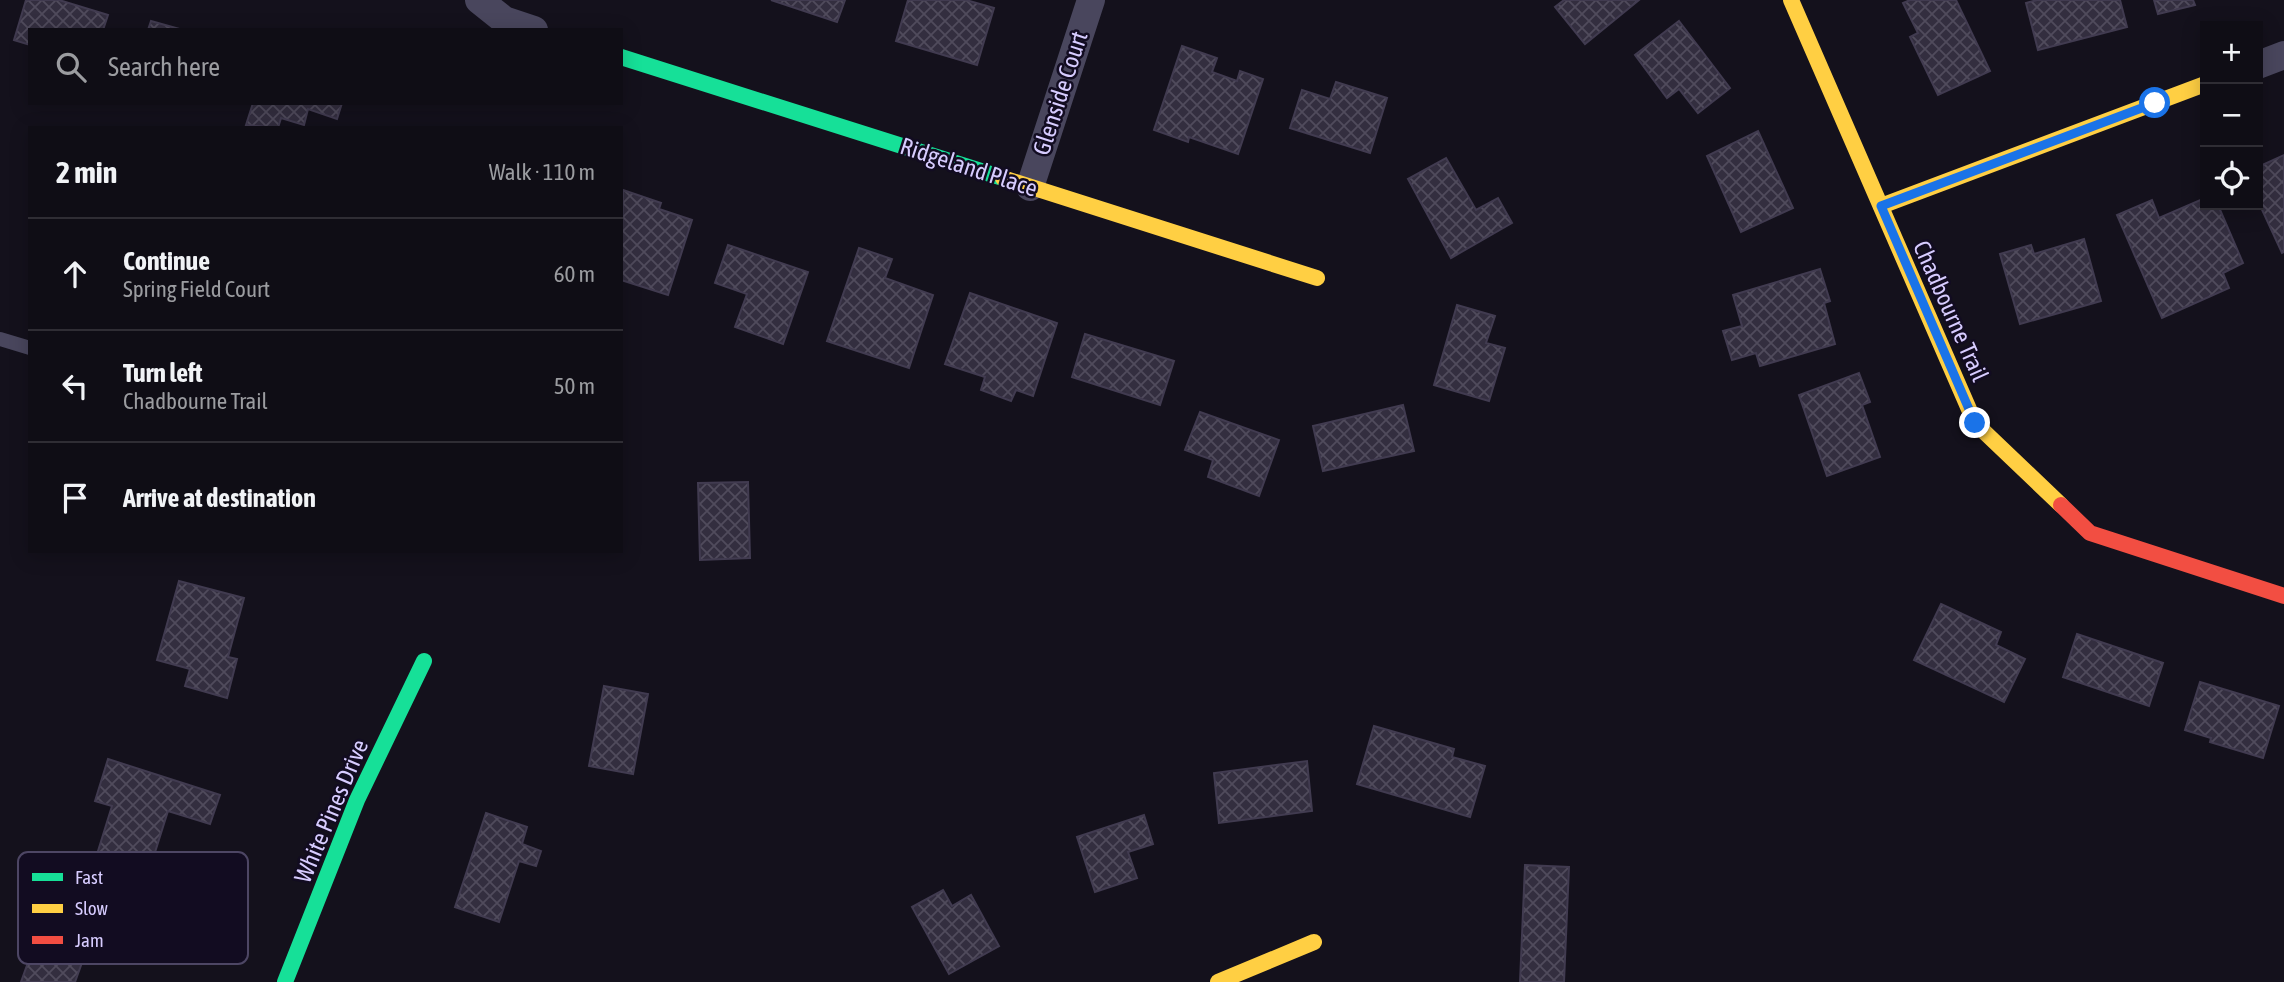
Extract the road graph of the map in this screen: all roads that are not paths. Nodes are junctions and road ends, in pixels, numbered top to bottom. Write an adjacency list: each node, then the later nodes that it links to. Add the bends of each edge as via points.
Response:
1 (479, 0): 4 (street, via 504,20)
2 (1091, 0): 9 (street, Glenside Court)
3 (1791, 0): 10 (street, Chadbourne Trail)
4 (528, 28)
5 (2284, 55): 7 (street)
6 (623, 58): 9 (street, Ridgeland Place)
7 (2263, 63)
8 (2200, 87): 10 (street)
9 (1030, 187): 11 (street, Ridgeland Place)
10 (1881, 206): 14 (street, Chadbourne Trail, via 1975,423 2090,533)
11 (1317, 278)
12 (0, 339): 13 (lane)
13 (28, 347)
14 (2284, 596)
15 (424, 661): 17 (street, White Pines Drive, via 357,800)
16 (1314, 942): 18 (street)
17 (285, 982)
18 (1218, 982)

